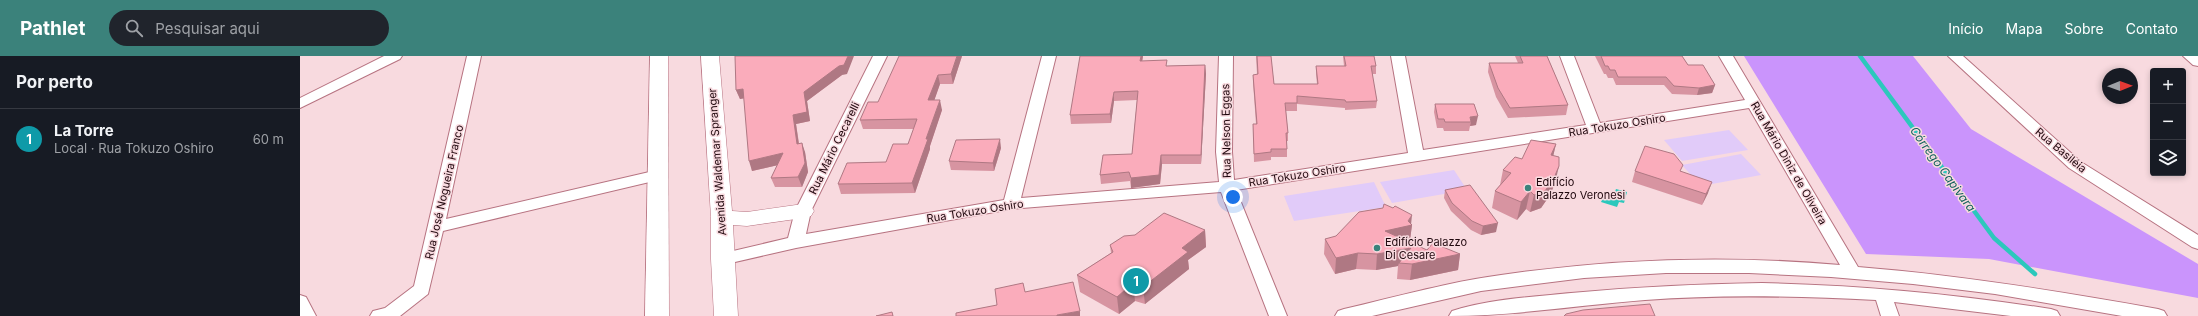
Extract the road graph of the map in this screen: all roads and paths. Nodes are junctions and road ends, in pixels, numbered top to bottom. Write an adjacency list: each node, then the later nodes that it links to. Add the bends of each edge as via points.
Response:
1 (395, 56): 15 (street)
2 (474, 56): 23 (street, Rua José Nogueira Franco)
3 (659, 56): 18 (main road)
4 (880, 56): 21 (street, Rua Mário Cecarelli)
5 (1049, 56): 20 (street)
6 (1226, 56): 19 (street, Rua Nelson Eggas, via 1224,152)
7 (1398, 56): 17 (street)
8 (1566, 56): 16 (street)
9 (1726, 56): 14 (street, Rua Mário Diniz de Oliveira)
10 (1955, 56): 25 (street, Rua Basiléia, via 2075,165)
11 (2190, 56): 13 (street)
12 (712, 58): 22 (main road, Avenida Waldemar Spranger)
13 (2198, 62)
14 (1754, 103): 16 (street, Rua Tokuzo Oshiro); 27 (street, Rua Mário Diniz de Oliveira)
15 (300, 104)
16 (1594, 128): 17 (street, Rua Tokuzo Oshiro)
17 (1417, 157): 19 (street, Rua Tokuzo Oshiro)
18 (658, 175): 23 (street); 33 (main road)
19 (1227, 186): 20 (street, Rua Tokuzo Oshiro); 35 (street, Rua Nelson Eggas)
20 (1011, 204): 24 (street, Rua Tokuzo Oshiro)
21 (803, 211): 22 (main road, via 747,220); 24 (street, Rua Mário Cecarelli)
22 (722, 218): 26 (main road, Avenida Waldemar Spranger)
23 (437, 227): 30 (street, Rua José Nogueira Franco, via 422,289)
24 (796, 242): 26 (street, Rua Tokuzo Oshiro)
25 (2198, 243)
26 (722, 259): 34 (main road, Avenida Waldemar Spranger)
27 (1852, 271): 36 (street, via 1795,267 1690,266 1559,275 1466,287); 39 (street, via 1984,285)
28 (1883, 295): 31 (street, via 1816,291 1707,290 1623,294 1532,303); 37 (street); 38 (street, via 1984,304)
29 (300, 302): 32 (street)
30 (385, 315)
31 (1466, 315)
32 (307, 316)
33 (657, 316)
34 (726, 316)
35 (1278, 316)
36 (1344, 316)
37 (1890, 316)
38 (2051, 316)
39 (2158, 316)

